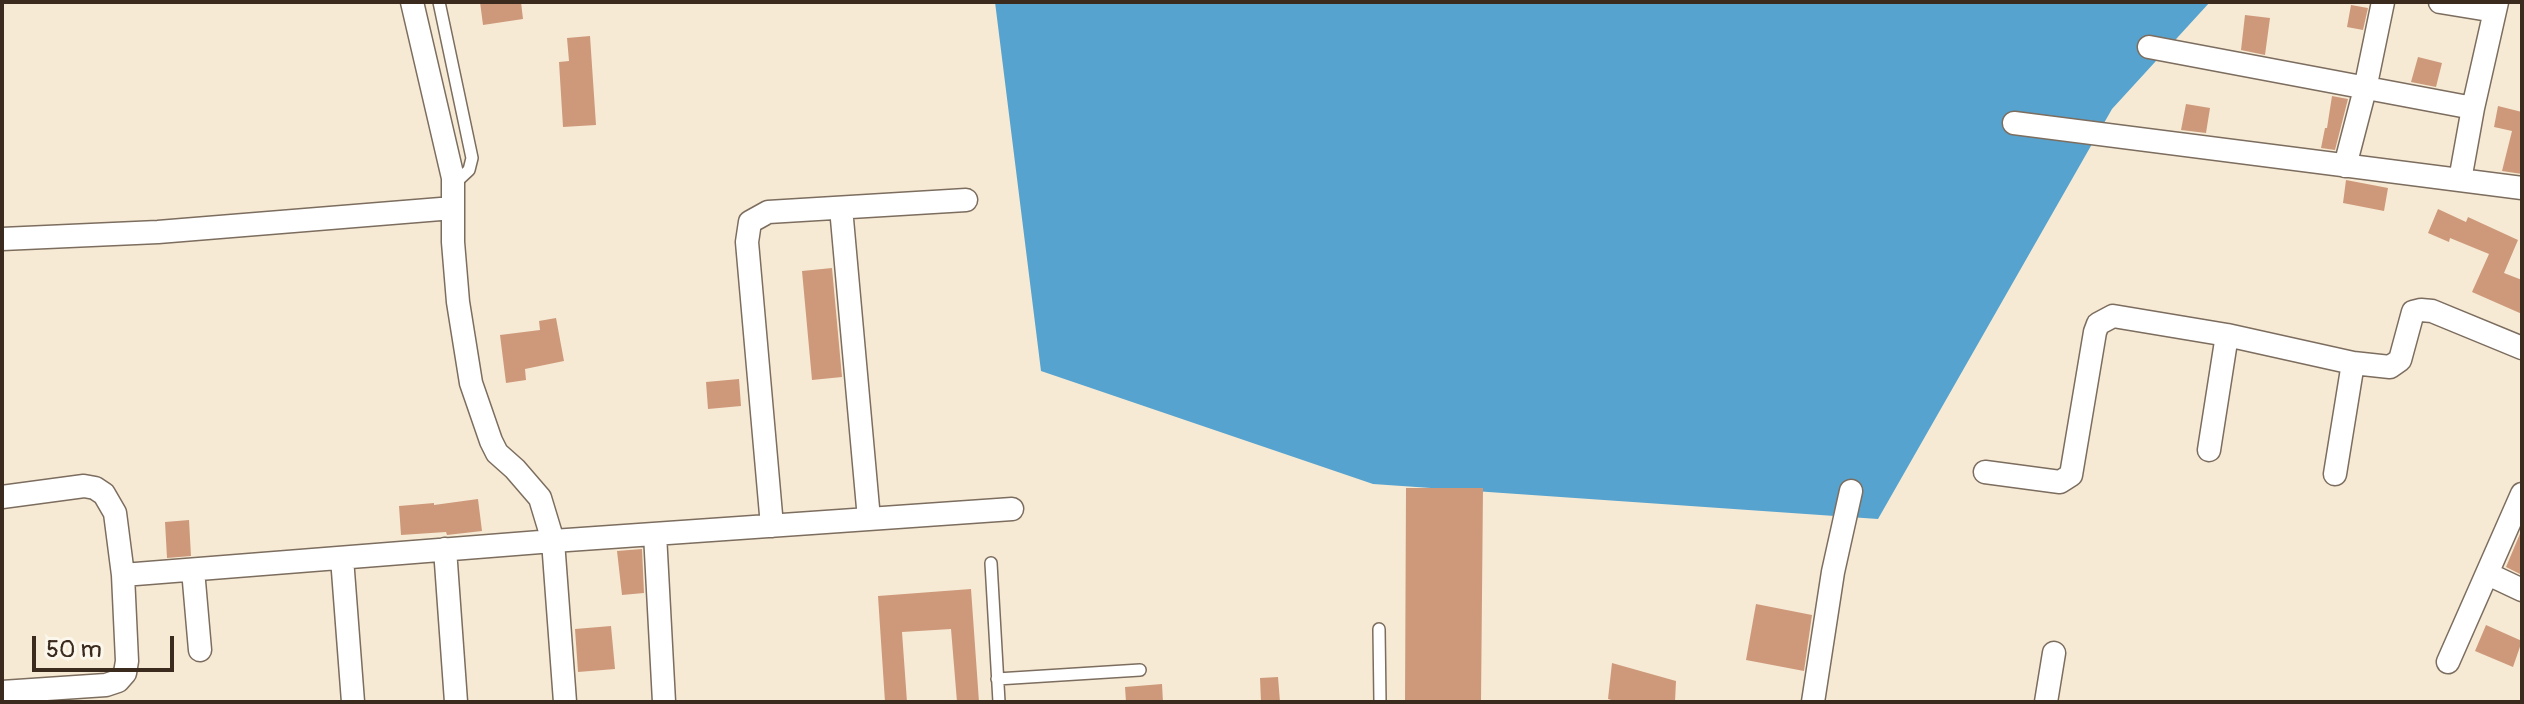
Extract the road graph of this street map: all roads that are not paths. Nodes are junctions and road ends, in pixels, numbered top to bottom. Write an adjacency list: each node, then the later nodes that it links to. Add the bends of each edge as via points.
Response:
1 (412, 2): 12 (street)
2 (439, 2): 12 (lane, via 472,158 469,170)
3 (2383, 2): 7 (street)
4 (2440, 2): 5 (street)
5 (2496, 7): 8 (street)
6 (2149, 47): 7 (street)
7 (2365, 89): 8 (street); 10 (street)
8 (2473, 108): 11 (street)
9 (2014, 123): 10 (street)
10 (2345, 166): 11 (street)
11 (2460, 180): 13 (street)
12 (454, 184): 15 (street)
13 (2522, 188)
14 (966, 200): 16 (street)
15 (453, 208): 17 (street); 31 (street, via 458,302 480,417 497,453 540,498)
16 (841, 208): 28 (street); 29 (street, via 768,212 750,222 747,242)
17 (2, 239)
18 (2227, 335): 20 (street); 21 (street); 22 (street, via 2122,316 2104,319 2095,332 2071,475 2060,482)
19 (2522, 348): 20 (street, via 2421,310 2409,321 2400,360 2390,367)
20 (2353, 363): 23 (street)
21 (2209, 450)
22 (1985, 472)
23 (2335, 474)
24 (1851, 491): 52 (street)
25 (2522, 494): 36 (street)
26 (2, 497): 37 (street, via 95,488 115,513)
27 (1012, 509): 28 (street)
28 (869, 519): 29 (street)
29 (772, 526): 30 (street)
30 (655, 534): 31 (street); 49 (street)
31 (553, 541): 32 (street); 48 (street)
32 (445, 549): 33 (street); 47 (street)
33 (342, 558): 35 (street); 46 (street)
34 (991, 563): 44 (lane)
35 (193, 570): 37 (street); 40 (street)
36 (2488, 574): 38 (street); 42 (street)
37 (123, 575): 45 (street, via 127,661 118,681)
38 (2522, 590)
39 (1379, 629): 51 (lane)
40 (200, 650)
41 (2054, 653): 53 (street)
42 (2448, 662)
43 (1140, 670): 44 (lane)
44 (997, 679): 50 (lane)
45 (2, 692)
46 (353, 702)
47 (456, 702)
48 (565, 702)
49 (664, 702)
50 (999, 702)
51 (1380, 702)
52 (1813, 702)
53 (2046, 702)

